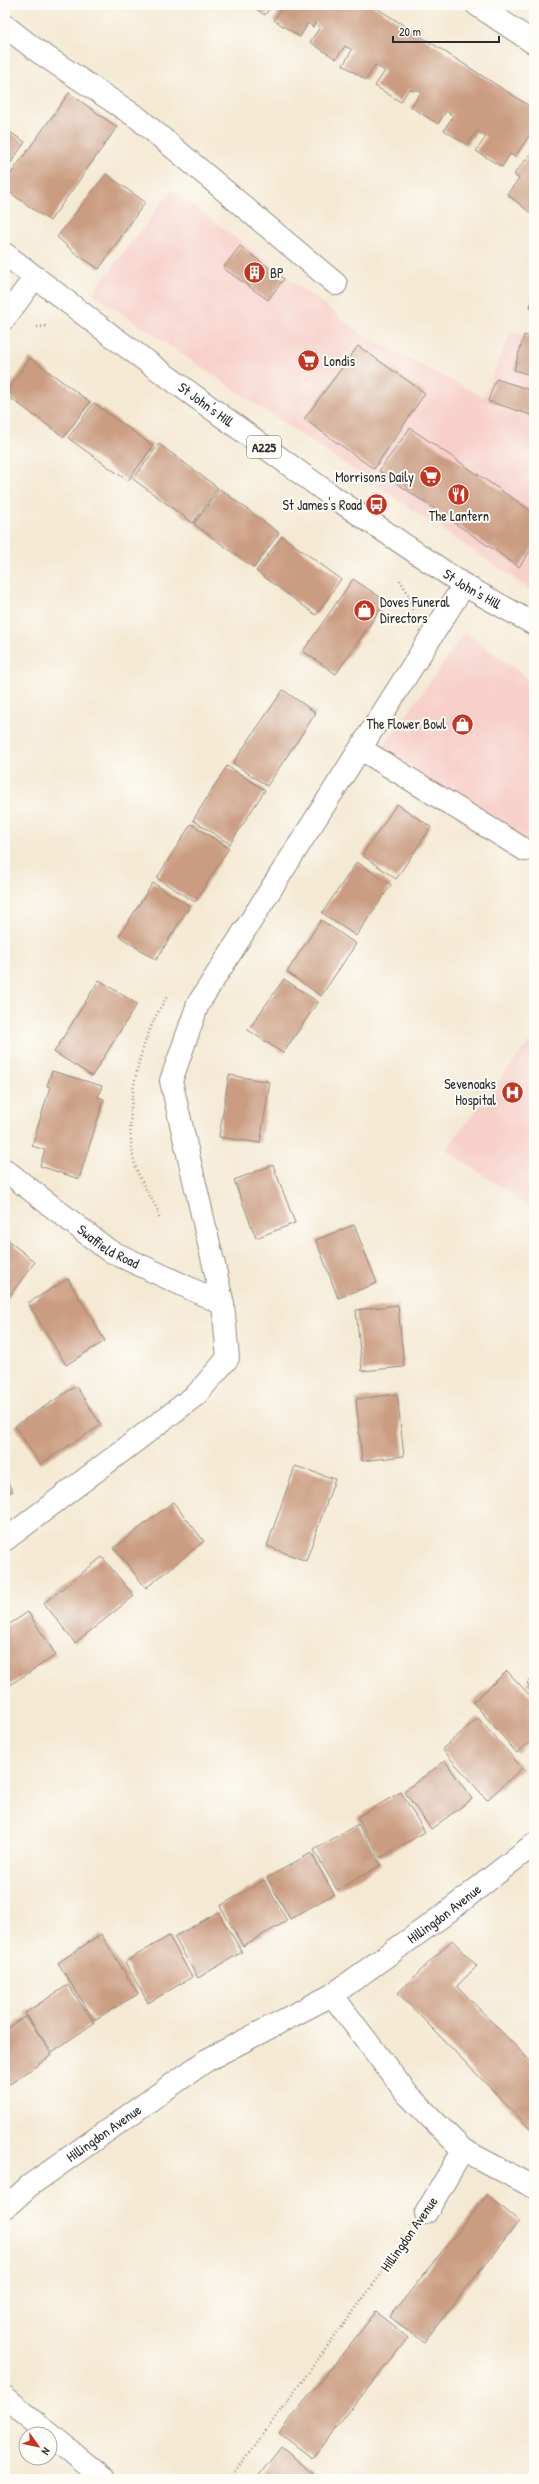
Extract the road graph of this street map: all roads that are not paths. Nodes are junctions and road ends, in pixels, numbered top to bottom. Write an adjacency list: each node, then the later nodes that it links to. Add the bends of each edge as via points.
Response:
1 (476, 5): 3 (street)
2 (5, 26): 6 (street, via 36,50 138,118)
3 (534, 43)
4 (5, 254): 5 (street, St John's Hill / A225)
5 (35, 277): 7 (street); 8 (street, St John's Hill / A225, via 332,496)
6 (336, 284)
7 (5, 318)
8 (464, 585): 9 (street, St John's Hill / A225); 10 (street)
9 (534, 624)
10 (361, 749): 11 (street); 13 (street, via 198,1004 171,1081)
11 (525, 850)
12 (5, 1170): 13 (street, Swaffield Road, via 108,1250)
13 (223, 1304): 14 (street, via 228,1358 196,1395)
14 (5, 1540)
15 (534, 1844): 16 (street, Hillingdon Avenue, via 441,1917)
16 (332, 1995): 17 (street, via 407,2094); 19 (street, Hillingdon Avenue, via 207,2060 29,2186)
17 (463, 2150): 18 (street); 20 (street, Hillingdon Avenue)
18 (534, 2187)
19 (5, 2208)
20 (426, 2212)
21 (5, 2397): 22 (street)
22 (40, 2426)
23 (58, 2441): 24 (street)
24 (104, 2479)

